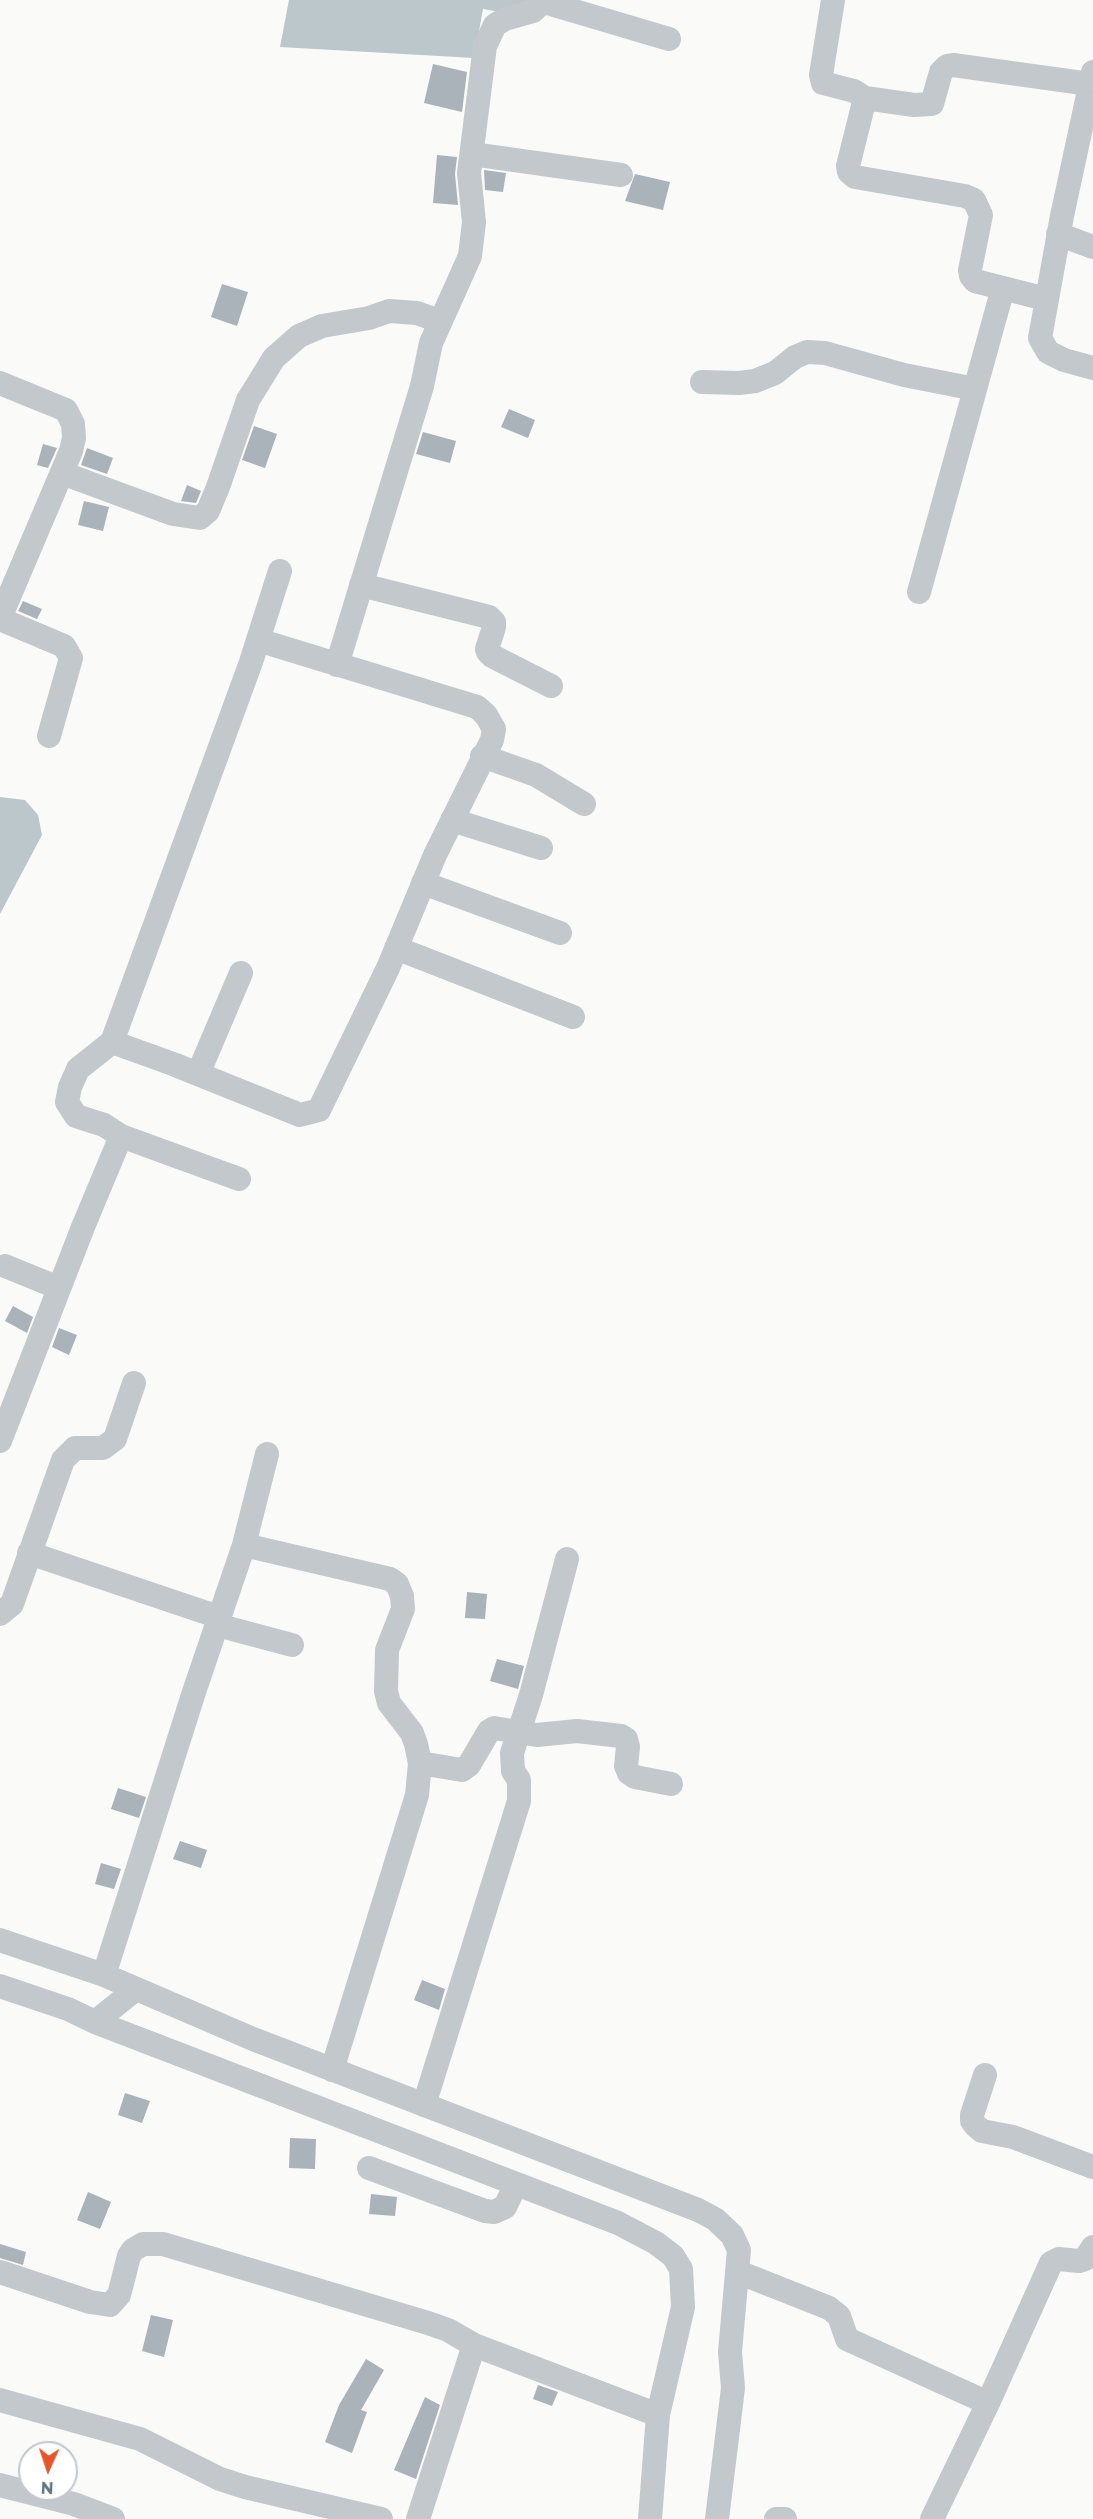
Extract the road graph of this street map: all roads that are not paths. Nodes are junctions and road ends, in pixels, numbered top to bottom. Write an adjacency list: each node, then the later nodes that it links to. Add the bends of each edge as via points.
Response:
1 (833, 0): 5 (street, via 823,83)
2 (544, 1): 3 (street); 6 (street, via 533,10 505,18 490,34 485,46)
3 (669, 39)
4 (1092, 78): 5 (street, via 953,65 941,72 932,104); 8 (street)
5 (866, 98): 10 (street, via 849,172 855,177 974,200 981,215 970,276)
6 (472, 154): 7 (street); 12 (street, via 469,180 474,222 470,256)
7 (621, 175)
8 (1058, 234): 9 (street); 11 (street)
9 (1093, 247)
10 (1003, 288): 11 (street); 16 (street)
11 (1046, 298): 13 (street, via 1042,345 1064,360)
12 (439, 321): 17 (street, via 417,313 389,311 322,326 299,336 274,358 248,400 218,487 208,511 200,518 173,514); 19 (street)
13 (1093, 368)
14 (702, 381): 16 (street, via 755,381 776,373 807,352)
15 (0, 383): 17 (street, via 66,410 74,438)
16 (975, 389): 20 (street)
17 (62, 473): 21 (street)
18 (280, 571): 22 (street)
19 (362, 585): 23 (street); 24 (street, via 489,617 494,627 488,652)
20 (919, 592)
21 (0, 618): 25 (street, via 64,646 71,658)
22 (258, 640): 23 (street); 35 (street)
23 (337, 665): 26 (street, via 477,707 494,729)
24 (551, 686)
25 (49, 736)
26 (482, 756): 27 (street, via 536,775); 28 (street)
27 (584, 804)
28 (452, 820): 29 (street); 30 (street)
29 (541, 848)
30 (423, 884): 31 (street); 32 (street)
31 (560, 933)
32 (396, 948): 34 (street); 36 (street, via 319,1110 300,1114)
33 (241, 973): 36 (street)
34 (573, 1017)
35 (112, 1042): 36 (street); 37 (street, via 78,1069 67,1102 76,1116 104,1125)
36 (198, 1074)
37 (121, 1136): 38 (street); 40 (street)
38 (239, 1179)
39 (5, 1266): 40 (street)
40 (59, 1288): 42 (street)
41 (134, 1383): 45 (street, via 115,1439 103,1448 75,1448 63,1460)
42 (0, 1441)
43 (267, 1454): 44 (street)
44 (244, 1545): 48 (street); 51 (street, via 390,1579 397,1584 403,1609 387,1650 386,1691 389,1702 412,1733)
45 (29, 1553): 47 (street, via 12,1604); 48 (street)
46 (567, 1559): 50 (street)
47 (0, 1614)
48 (218, 1621): 49 (street); 54 (street)
49 (292, 1645)
50 (520, 1732): 51 (street, via 489,1731 462,1770); 52 (street, via 548,1735 577,1731 621,1736 628,1747 629,1773); 60 (street, via 512,1753 519,1780 519,1801)
51 (420, 1763): 58 (street, via 417,1794)
52 (671, 1784)
53 (0, 1940): 54 (street)
54 (104, 1975): 56 (street)
55 (0, 1986): 57 (street)
56 (136, 1989): 57 (street); 58 (street)
57 (95, 2022): 63 (street)
58 (332, 2070): 60 (street)
59 (985, 2075): 61 (street, via 972,2115 976,2126)
60 (424, 2105): 65 (street, via 698,2210 732,2235 739,2250)
61 (1093, 2167)
62 (369, 2168): 63 (street, via 494,2212 505,2207)
63 (516, 2184): 70 (street, via 618,2223 656,2242 681,2269 682,2307)
64 (1093, 2247): 69 (street, via 1085,2259 1051,2262)
65 (738, 2271): 69 (street, via 829,2308 839,2316 847,2339); 76 (street, via 730,2352 733,2388)
66 (0, 2272): 67 (street, via 110,2305 118,2295 133,2250 142,2244 163,2244 428,2323)
67 (474, 2344): 70 (street); 74 (street)
68 (0, 2400): 73 (street, via 140,2439 220,2479 245,2487)
69 (988, 2403): 79 (street)
70 (658, 2415): 75 (street)
71 (0, 2485): 72 (street, via 74,2504)
72 (113, 2519)
73 (381, 2519)
74 (418, 2519)
75 (650, 2519)
76 (717, 2519)
77 (776, 2519): 78 (street)
78 (785, 2519)
79 (932, 2519)

